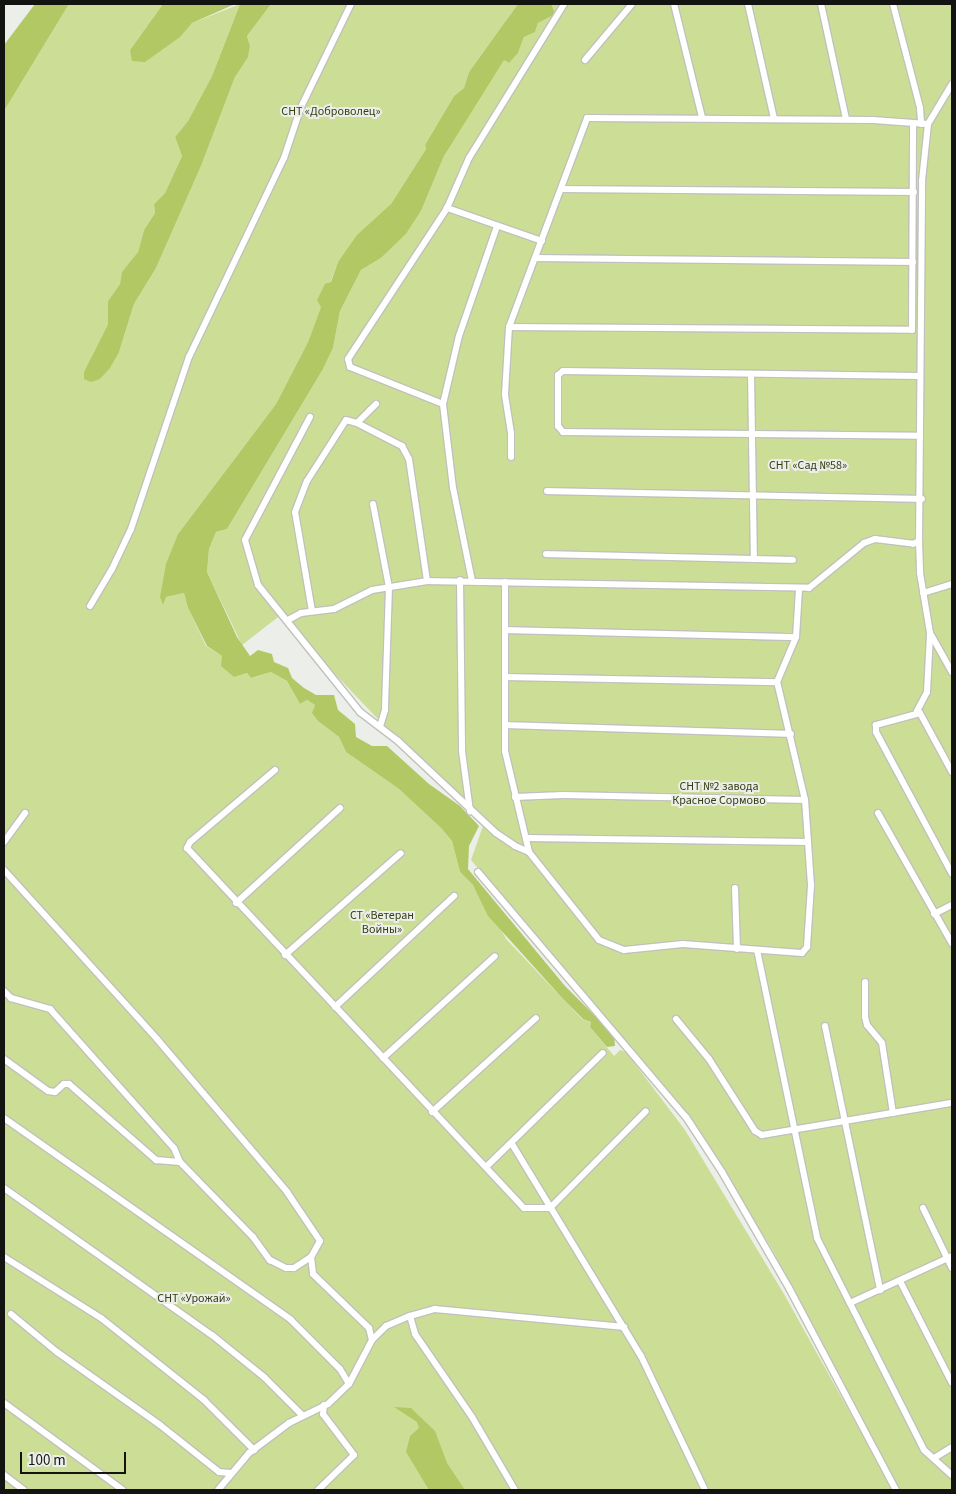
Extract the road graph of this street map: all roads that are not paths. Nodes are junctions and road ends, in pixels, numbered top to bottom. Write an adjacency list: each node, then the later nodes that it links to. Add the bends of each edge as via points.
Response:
1 (351, 4): 48 (street, via 301,108 284,158 189,357 131,529)
2 (564, 4): 17 (street, via 469,158)
3 (632, 4): 8 (street)
4 (674, 4): 10 (street)
5 (748, 4): 11 (street)
6 (821, 4): 12 (street)
7 (893, 4): 14 (street)
8 (585, 60)
9 (952, 84): 14 (street)
10 (702, 117): 11 (street); 15 (street, via 587,118)
11 (774, 118): 12 (street)
12 (846, 119): 13 (street)
13 (913, 123): 14 (street); 16 (street)
14 (924, 124): 24 (street)
15 (563, 189): 16 (street); 19 (street)
16 (914, 192): 21 (street)
17 (447, 208): 18 (street); 26 (street, via 348,359 350,367)
18 (497, 226): 19 (street); 26 (street, via 459,336)
19 (542, 241): 20 (street)
20 (536, 258): 21 (street); 22 (street)
21 (913, 262): 22 (street, via 913,327 905,332)
22 (509, 327): 31 (street, via 505,394 512,433)
23 (752, 374): 24 (street); 29 (street); 29 (street, via 563,371 558,375 558,426 563,432)
24 (918, 376): 30 (street)
25 (376, 404): 28 (street)
26 (443, 404): 42 (street, via 453,488)
27 (310, 417): 50 (street, via 245,540 258,585)
28 (358, 422): 41 (street, via 402,446 409,459); 49 (street, via 346,420 341,424 299,496 295,512)
29 (752, 434): 30 (street); 33 (street)
30 (920, 436): 34 (street)
31 (511, 458)
32 (547, 491): 33 (street)
33 (753, 496): 34 (street); 38 (street)
34 (922, 499): 36 (street)
35 (373, 504): 45 (street)
36 (919, 541): 46 (street, via 913,544 874,539 864,543 809,588); 47 (street)
37 (546, 554): 38 (street)
38 (754, 558): 39 (street)
39 (793, 560)
40 (460, 580): 41 (street); 42 (street); 66 (street, via 462,750)
41 (428, 581): 45 (street)
42 (472, 581): 43 (street)
43 (505, 582): 46 (street); 51 (street)
44 (952, 584): 47 (street)
45 (389, 587): 49 (street, via 372,590 334,609); 59 (street, via 385,710)
46 (799, 589): 53 (street)
47 (923, 593): 52 (street)
48 (90, 606)
49 (312, 611): 50 (street)
50 (288, 620): 59 (street, via 360,712)
51 (506, 630): 53 (street); 55 (street)
52 (930, 633): 54 (street); 57 (street, via 928,692)
53 (796, 637): 56 (street)
54 (952, 672)
55 (507, 677): 56 (street); 58 (street)
56 (777, 682): 60 (street)
57 (917, 711): 62 (street); 76 (street, via 878,724 874,729)
58 (507, 725): 60 (street); 63 (street, via 505,751)
59 (380, 726): 66 (street)
60 (790, 734): 64 (street)
61 (275, 770): 79 (street, via 190,842 187,848)
62 (952, 772)
63 (514, 798): 64 (street, via 563,795); 69 (street)
64 (805, 800): 71 (street)
65 (340, 808): 79 (street)
66 (470, 811): 73 (street, via 514,846)
67 (25, 813): 70 (street)
68 (878, 813): 81 (street)
69 (527, 838): 71 (street); 73 (street)
70 (4, 842)
71 (808, 842): 84 (street, via 807,947 802,953)
72 (401, 852): 85 (street)
73 (529, 852): 83 (street, via 587,926 609,946 624,950 683,944)
74 (4, 870): 110 (street, via 258,1155 312,1225 320,1241)
75 (478, 872): 137 (street, via 686,1117 789,1288)
76 (952, 874)
77 (735, 888): 83 (street)
78 (454, 896): 89 (street)
79 (236, 903): 85 (street)
80 (952, 905): 81 (street)
81 (934, 914): 82 (street)
82 (952, 943)
83 (737, 949): 84 (street)
84 (757, 950): 102 (street)
85 (285, 955): 89 (street)
86 (495, 956): 94 (street)
87 (865, 982): 99 (street, via 865,1017 867,1025 882,1044)
88 (4, 991): 104 (street, via 11,998 50,1009 174,1148)
89 (335, 1007): 94 (street)
90 (536, 1018): 97 (street)
91 (676, 1019): 102 (street, via 709,1059 755,1131 762,1135)
92 (825, 1026): 101 (street)
93 (603, 1053): 103 (street)
94 (383, 1058): 97 (street)
95 (4, 1059): 104 (street, via 48,1090 55,1092 69,1084 156,1160)
96 (952, 1103): 99 (street)
97 (432, 1112): 105 (street)
98 (646, 1112): 107 (street)
99 (893, 1113): 101 (street)
100 (4, 1118): 121 (street, via 291,1320 340,1369)
101 (844, 1121): 102 (street); 114 (street)
102 (792, 1130): 115 (street, via 816,1238)
103 (512, 1144): 105 (street); 107 (street)
104 (180, 1162): 110 (street, via 253,1237 270,1260 286,1268 294,1268)
105 (486, 1167): 107 (street, via 524,1208)
106 (4, 1188): 124 (street, via 212,1335 264,1377)
107 (550, 1208): 118 (street)
108 (922, 1208): 111 (street)
109 (4, 1257): 126 (street, via 101,1318 204,1400)
110 (311, 1257): 119 (street, via 313,1274 365,1322)
111 (950, 1257): 112 (street); 113 (street)
112 (952, 1268)
113 (900, 1280): 114 (street); 120 (street)
114 (880, 1290): 115 (street)
115 (850, 1304): 127 (street, via 924,1450)
116 (11, 1314): 128 (street, via 219,1472)
117 (410, 1316): 118 (street, via 436,1308); 119 (street, via 386,1326); 135 (street, via 415,1334 472,1417)
118 (624, 1327): 136 (street)
119 (372, 1340): 121 (street)
120 (952, 1383)
121 (348, 1384): 123 (street)
122 (4, 1404): 132 (street)
123 (324, 1405): 124 (street); 134 (street, via 323,1414 354,1455)
124 (302, 1415): 126 (street)
125 (952, 1447): 127 (street)
126 (254, 1450): 128 (street)
127 (934, 1458): 130 (street)
128 (231, 1473): 133 (street)
129 (4, 1474): 131 (street)
130 (952, 1475)
131 (24, 1490)
132 (123, 1490)
133 (218, 1490)
134 (318, 1490)
135 (515, 1490)
136 (705, 1490)
137 (896, 1490)

